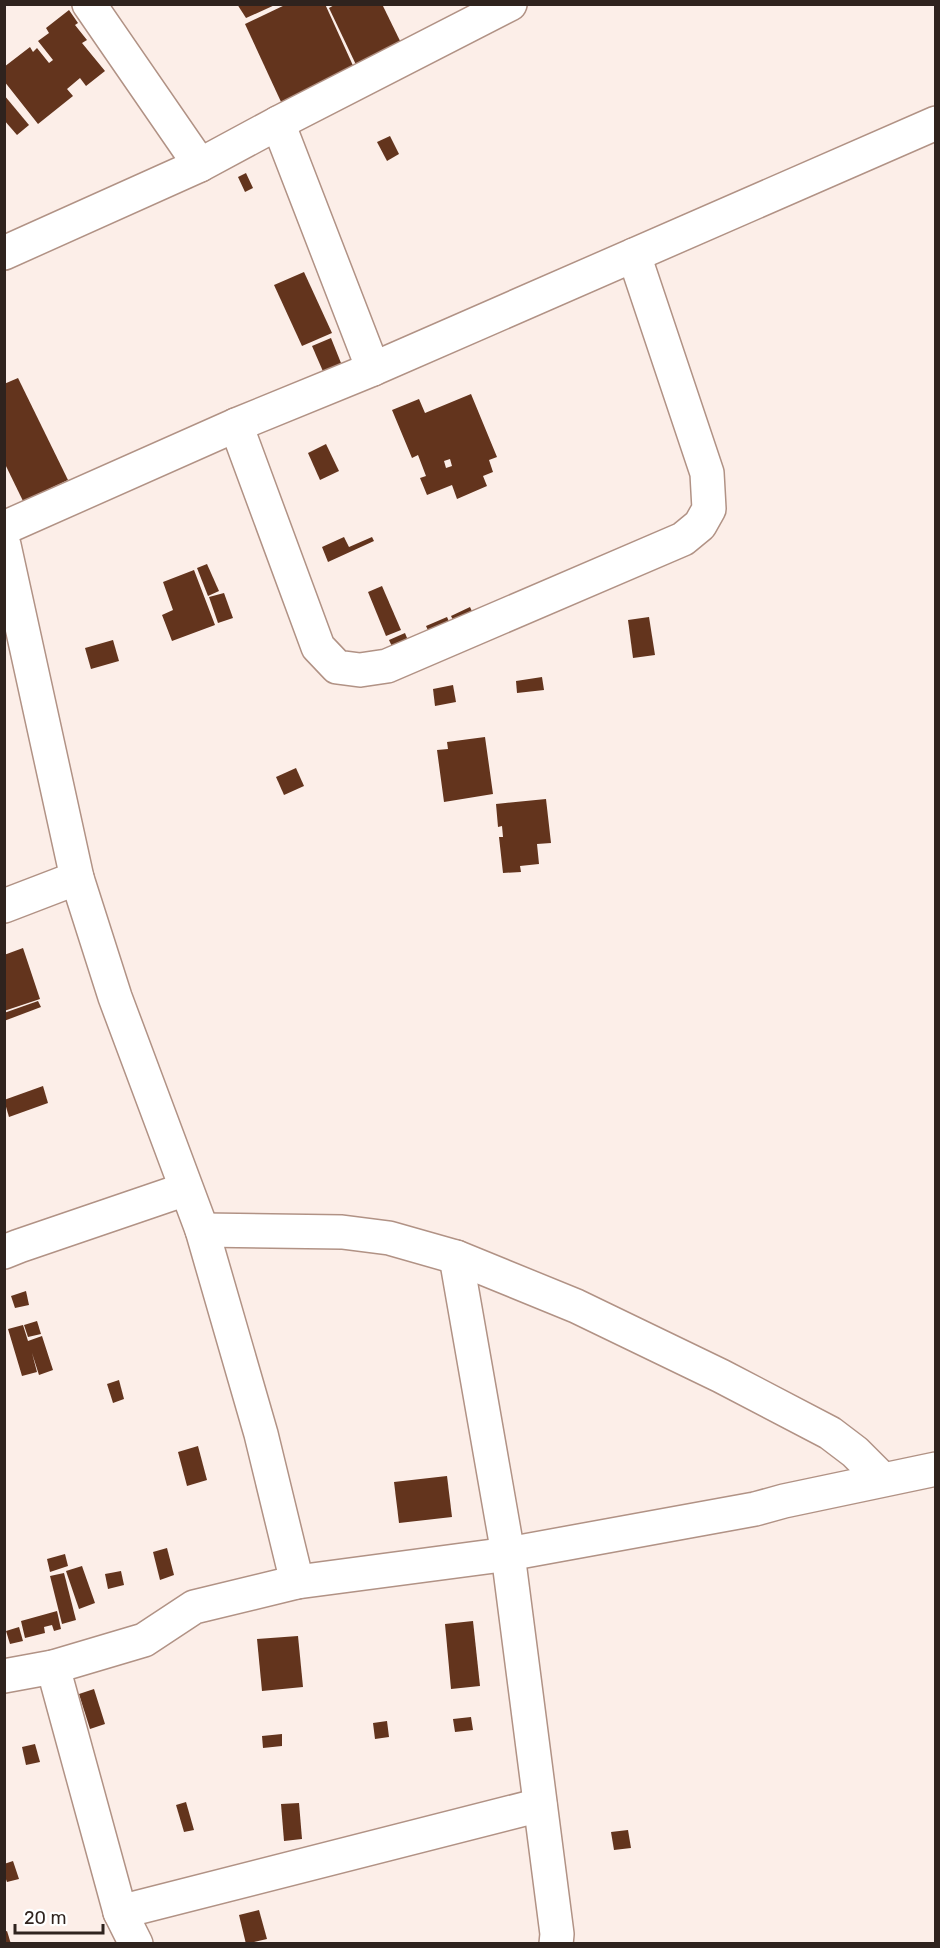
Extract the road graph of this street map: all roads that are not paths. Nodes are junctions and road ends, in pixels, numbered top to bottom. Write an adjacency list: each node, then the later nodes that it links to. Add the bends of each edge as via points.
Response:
1 (89, 4): 5 (street)
2 (510, 4): 3 (street)
3 (278, 123): 5 (street); 8 (street)
4 (936, 123): 7 (street)
5 (200, 165): 6 (street)
6 (4, 253)
7 (634, 255): 8 (street); 9 (street, via 707,473 709,509 700,525 683,539 387,666 360,670 337,667 318,647)
8 (373, 369): 9 (street)
9 (236, 425): 10 (street)
10 (4, 528)
11 (4, 545): 12 (street)
12 (77, 878): 13 (street); 14 (street, via 115,997)
13 (4, 906)
14 (186, 1189): 15 (street); 16 (street)
15 (202, 1230): 17 (street, via 342,1232 388,1238); 21 (street, via 261,1434)
16 (4, 1252)
17 (456, 1257): 19 (street, via 576,1306 721,1376 830,1433); 20 (street)
18 (936, 1469): 19 (street)
19 (882, 1479): 20 (street, via 755,1509)
20 (508, 1554): 21 (street); 24 (street)
21 (297, 1582): 22 (street, via 194,1607 144,1640)
22 (53, 1667): 23 (street); 25 (street)
23 (4, 1676)
24 (540, 1805): 25 (street); 27 (street)
25 (120, 1912): 26 (street)
26 (136, 1944)
27 (556, 1944)

